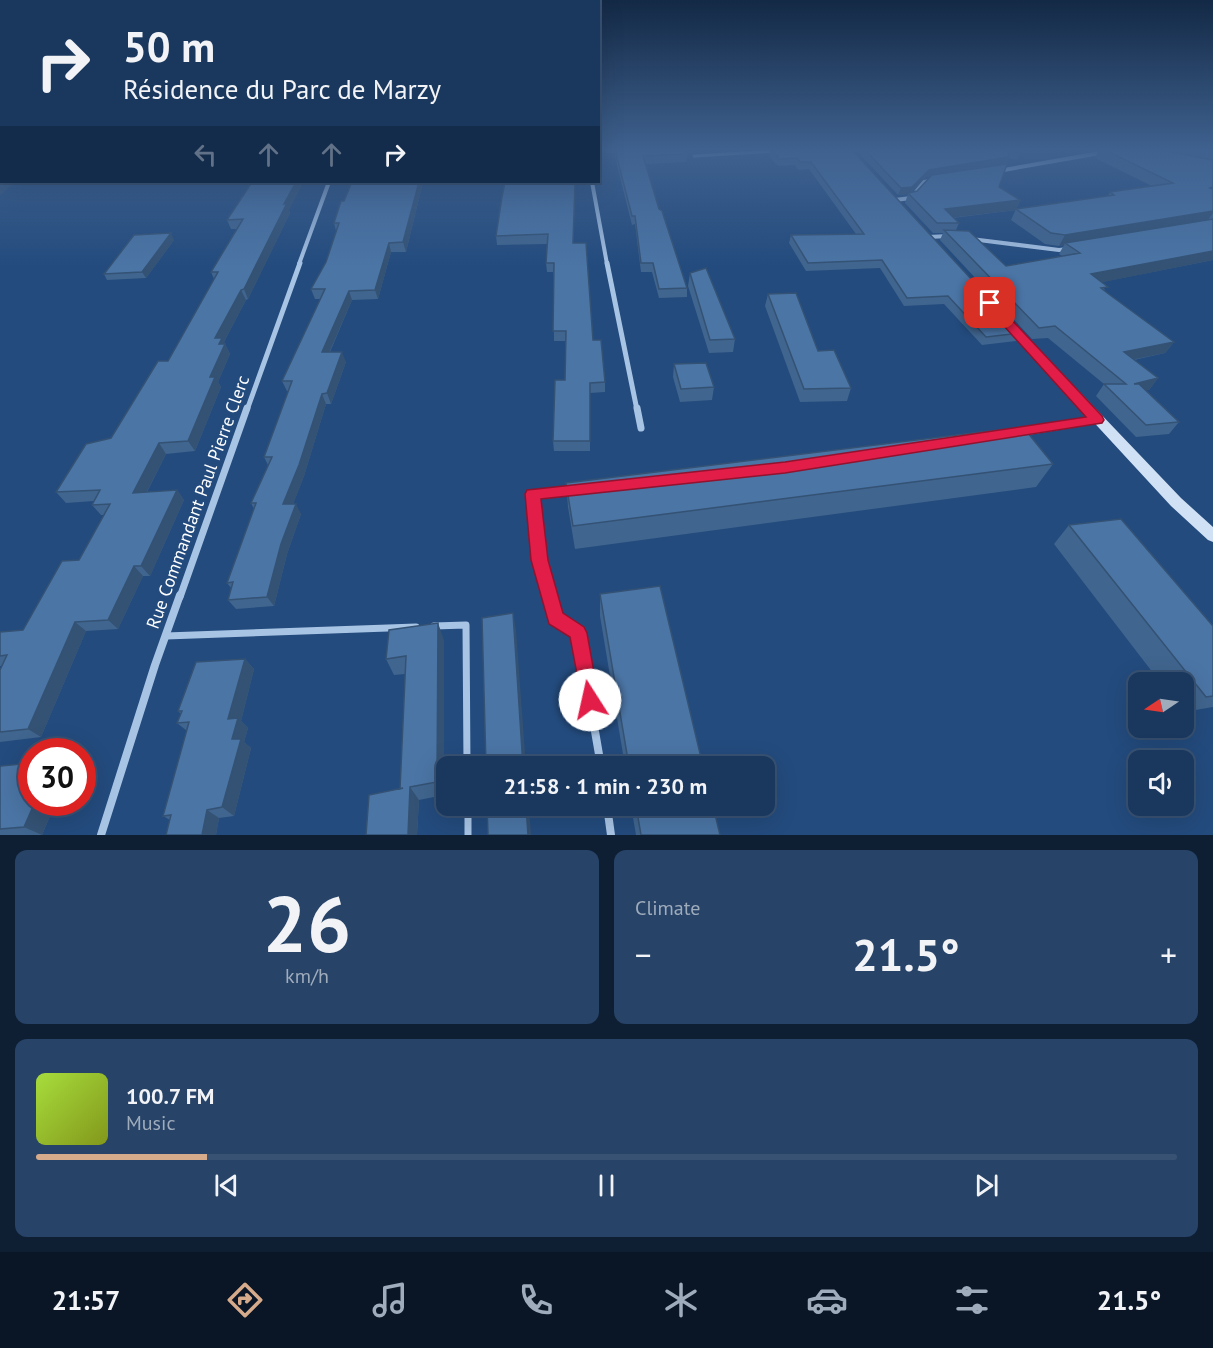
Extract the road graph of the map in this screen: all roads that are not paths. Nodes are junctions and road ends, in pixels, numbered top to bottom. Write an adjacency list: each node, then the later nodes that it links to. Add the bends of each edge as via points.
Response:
1 (326, 189): 18 (street, Rue Commandant Paul Pierre Clerc)
2 (593, 189): 12 (street)
3 (918, 189): 4 (street, via 910,198)
4 (895, 200)
5 (925, 233): 6 (street); 8 (main road)
6 (958, 237)
7 (970, 239): 9 (street, via 1059,250)
8 (936, 245)
9 (1071, 248)
10 (1001, 315): 11 (main road)
11 (1097, 420): 13 (street); 15 (main road)
12 (641, 428)
13 (1004, 435)
14 (582, 489): 20 (street, via 533,494 540,560 555,618 578,633)
15 (1213, 536)
16 (420, 626): 18 (lane)
17 (432, 626): 19 (lane, via 466,625)
18 (166, 636): 23 (street, Rue Commandant Paul Pierre Clerc)
19 (467, 756)
20 (599, 756)
21 (468, 816): 24 (lane)
22 (608, 816): 25 (street)
23 (101, 835)
24 (468, 835)
25 (611, 835)

